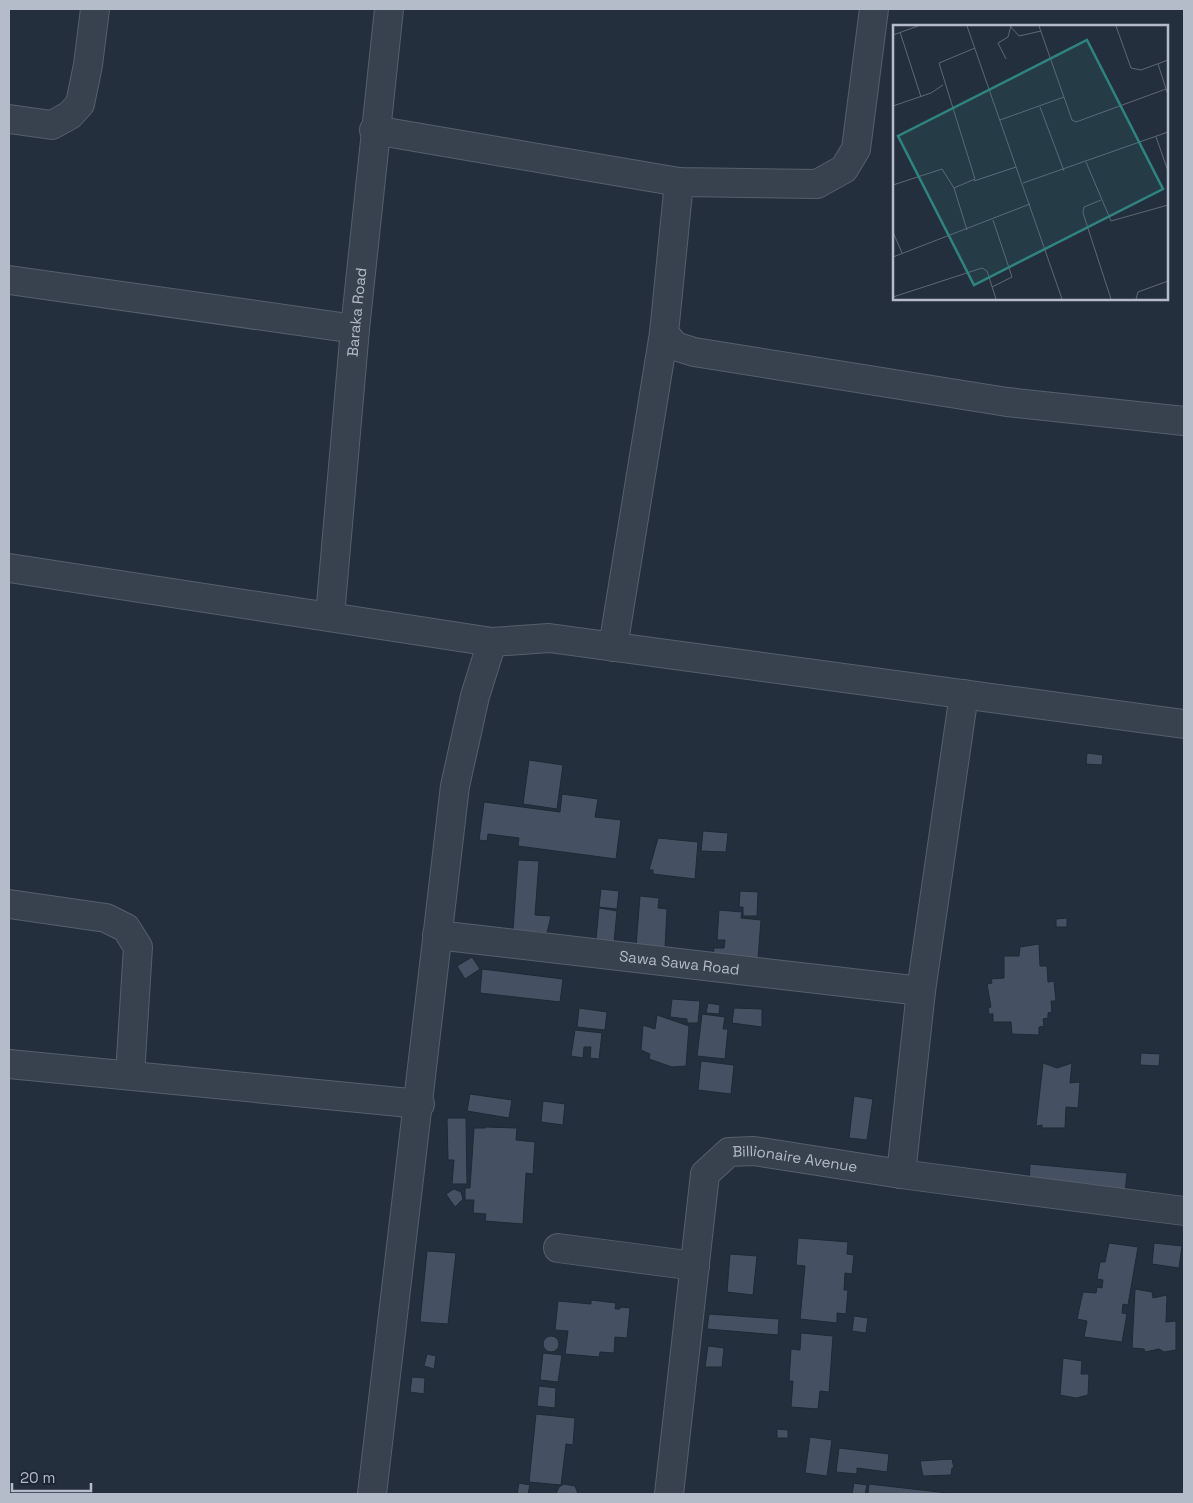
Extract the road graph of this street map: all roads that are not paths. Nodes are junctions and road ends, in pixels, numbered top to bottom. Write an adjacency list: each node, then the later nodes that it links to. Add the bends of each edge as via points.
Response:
1 (95, 9): 4 (street, via 80,104 70,115 52,125)
2 (389, 9): 5 (street, Baraka Road)
3 (874, 9): 6 (street, via 856,149 844,169 817,184)
4 (9, 119)
5 (374, 130): 6 (street); 8 (street, Baraka Road)
6 (679, 182): 9 (street)
7 (9, 280): 8 (street)
8 (355, 328): 12 (street, Baraka Road)
9 (664, 333): 10 (street, via 675,346 694,352 1007,402); 14 (street)
10 (1184, 421)
11 (9, 568): 12 (street)
12 (330, 616): 13 (street)
13 (492, 642): 14 (street, via 549,638); 18 (street, via 475,696 455,786)
14 (613, 648): 15 (street)
15 (964, 694): 16 (street); 19 (street)
16 (1184, 724)
17 (9, 904): 21 (street, via 106,918 126,928 138,947)
18 (437, 935): 19 (street, Sawa Sawa Road); 22 (street)
19 (922, 991): 23 (street)
20 (9, 1064): 21 (street)
21 (130, 1076): 22 (street)
22 (420, 1104): 27 (street)
23 (901, 1174): 24 (street, Billionaire Avenue); 26 (street, Billionaire Avenue, via 754,1151 729,1152 704,1174)
24 (1184, 1211)
25 (558, 1248): 26 (street)
26 (695, 1266): 28 (street, Billionaire Avenue)
27 (372, 1494)
28 (669, 1494)

